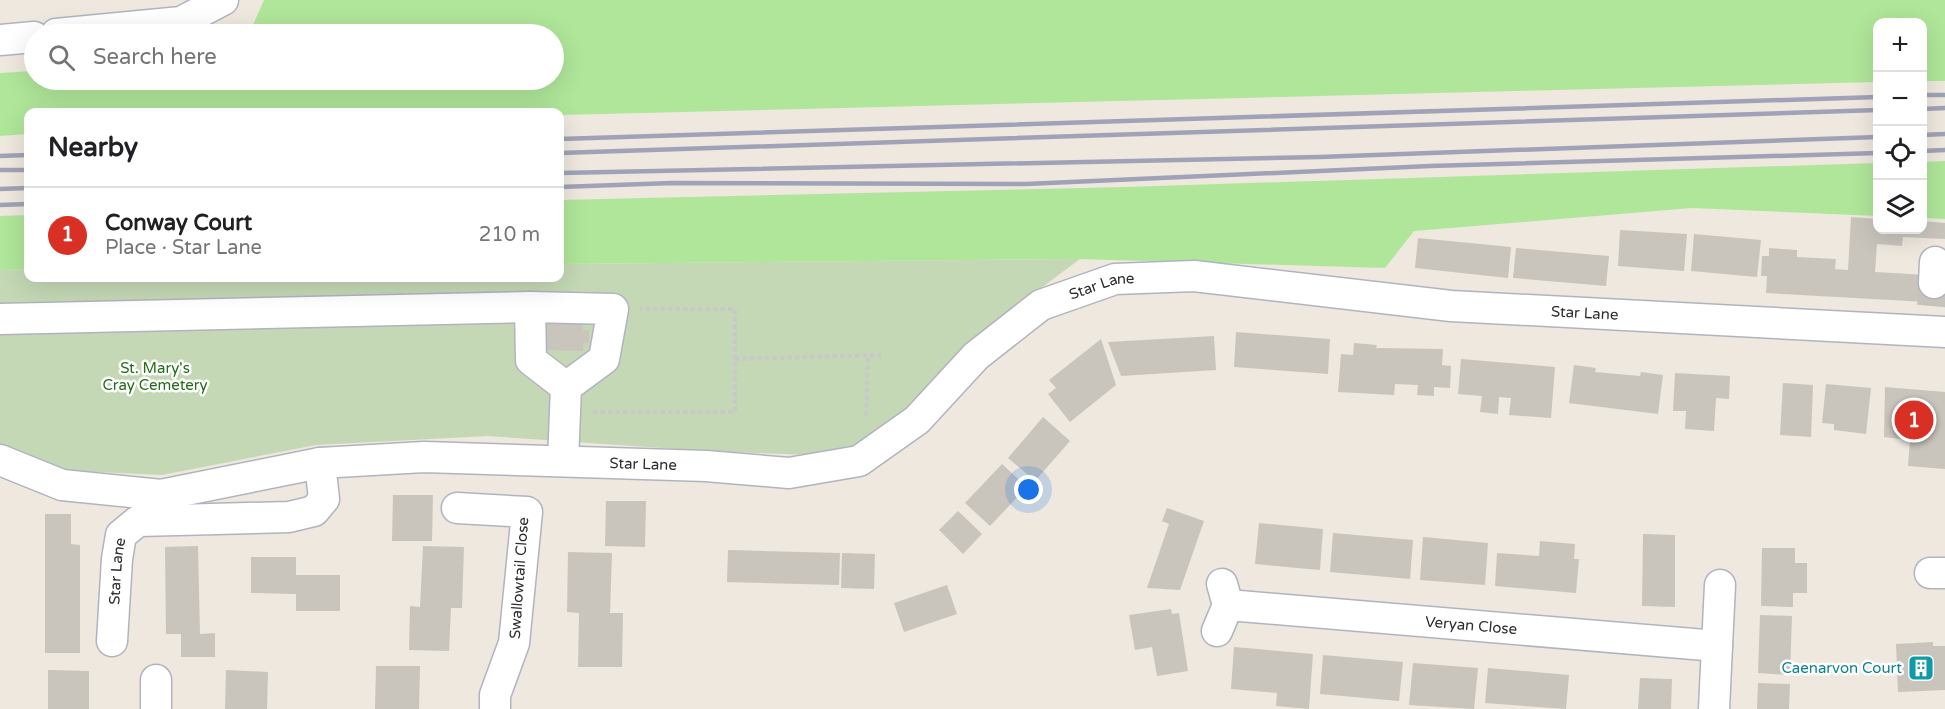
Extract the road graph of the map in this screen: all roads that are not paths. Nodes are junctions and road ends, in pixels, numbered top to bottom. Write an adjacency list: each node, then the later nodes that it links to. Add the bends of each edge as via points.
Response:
1 (223, 0): 2 (street, via 181,22)
2 (160, 24)
3 (24, 38): 4 (street)
4 (0, 40)
5 (1935, 303): 10 (street, Star Lane, via 1451,306 1194,276 1115,279 1041,304 976,356 917,420 858,461 789,473)
6 (530, 307): 7 (street); 8 (street, via 531,360); 8 (street, via 613,309 604,359)
7 (0, 319)
8 (566, 399): 10 (street)
9 (0, 460): 11 (street, Star Lane, via 62,485 161,495)
10 (563, 461): 11 (street, Star Lane, via 424,457)
11 (320, 463): 15 (street, Star Lane, via 324,499 314,511 289,517 138,521 122,535)
12 (457, 508): 17 (street, Swallowtail Close, via 527,512 514,642 495,695)
13 (1720, 585): 16 (street)
14 (1222, 607): 16 (street, Veryan Close)
15 (112, 641)
16 (1717, 645): 18 (street)
17 (495, 709)
18 (1714, 709)

